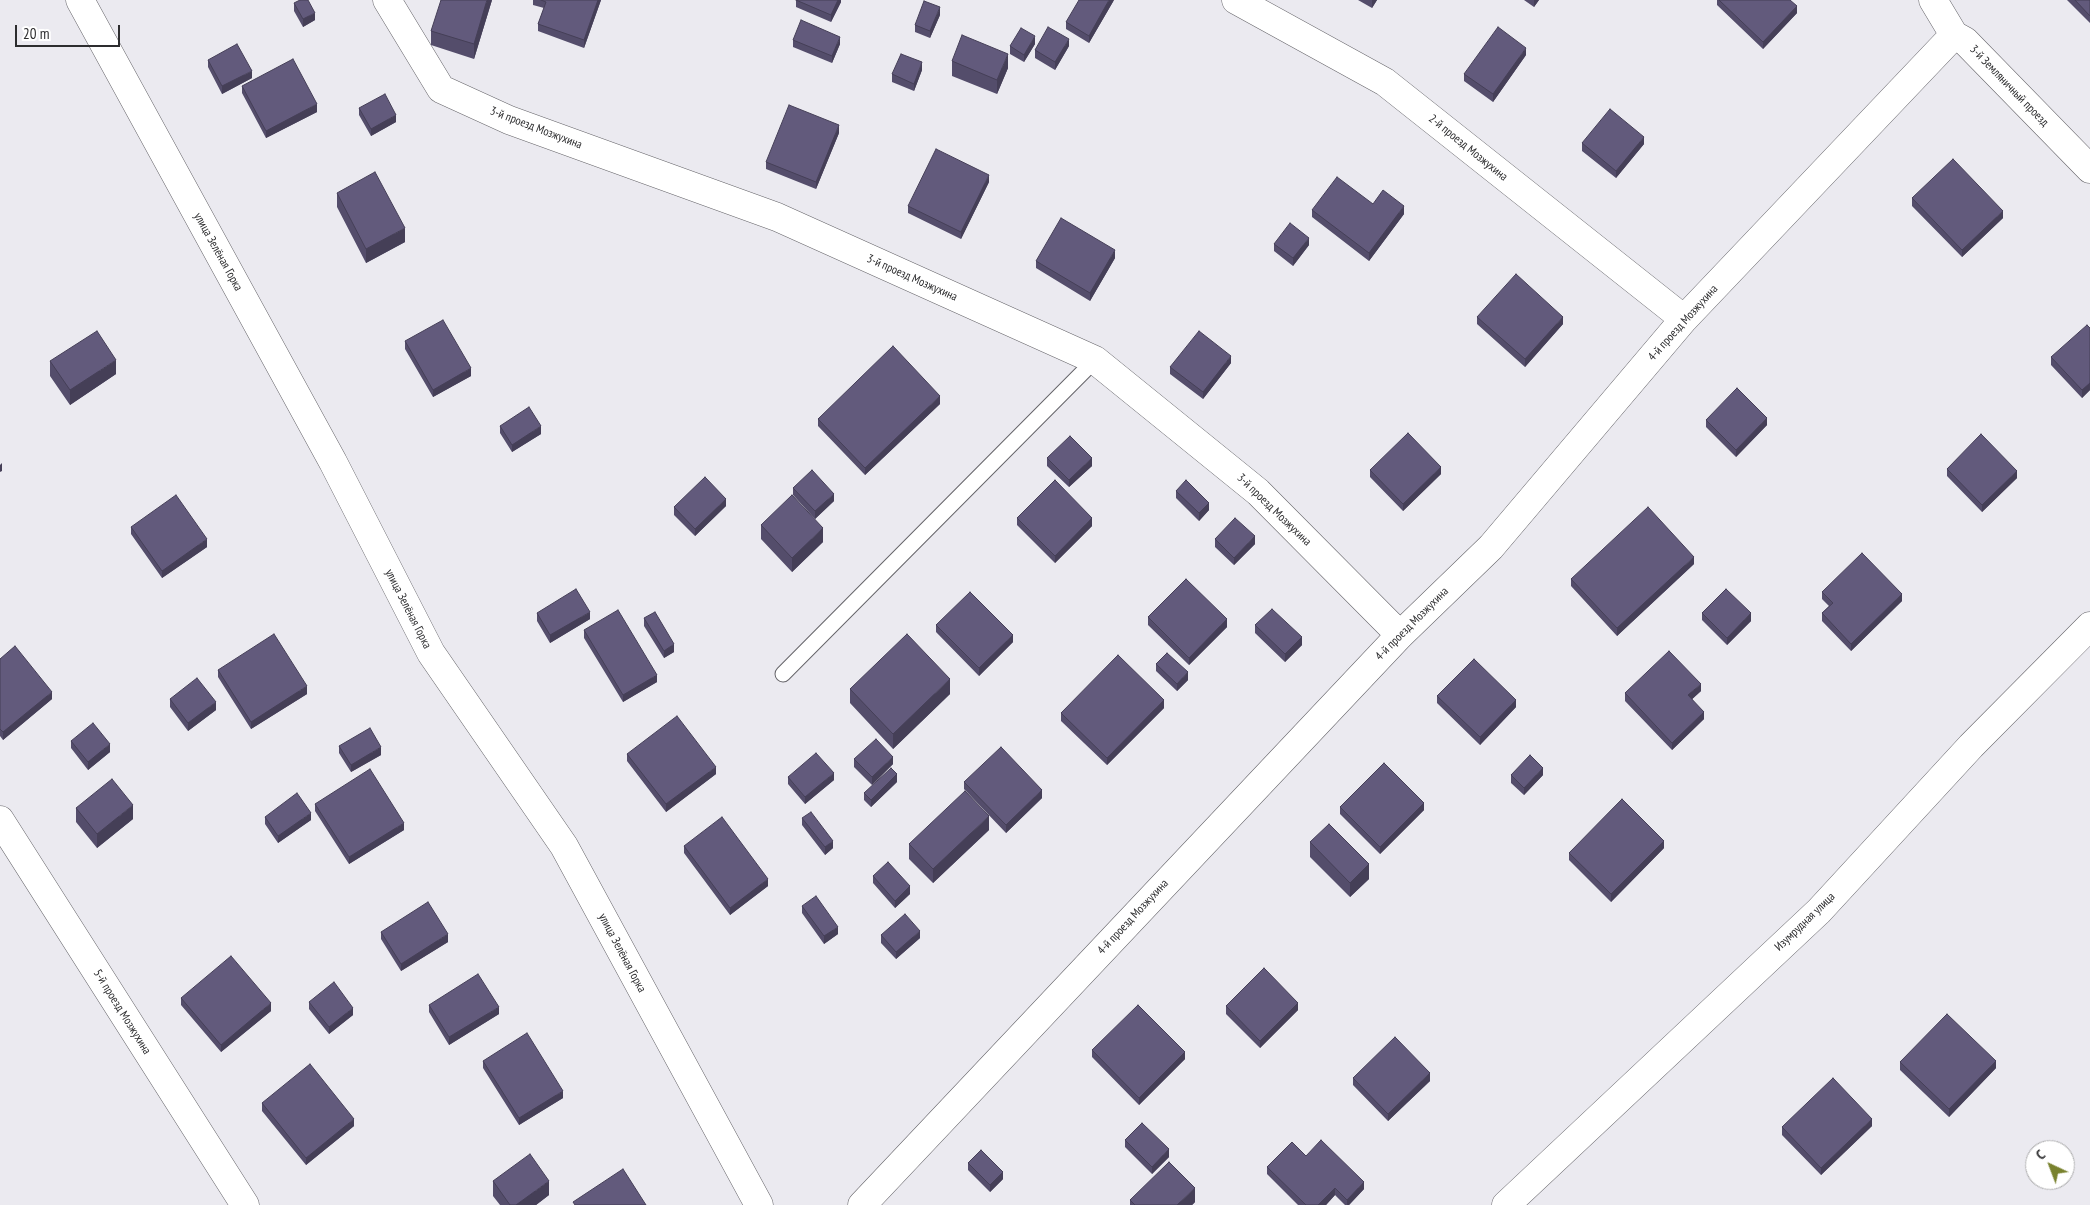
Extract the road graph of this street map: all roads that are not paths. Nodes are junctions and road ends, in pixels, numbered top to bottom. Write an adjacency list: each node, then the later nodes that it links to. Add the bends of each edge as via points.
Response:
1 (80, 0): 14 (street, улица Зелёная Горка, via 333,462 431,653 564,846)
2 (387, 0): 8 (street, 3-й проезд Мозжухина, via 442,89 509,120 777,217)
3 (1236, 0): 7 (street, 2-й проезд Мозжухина, via 1385,82)
4 (1933, 0): 5 (street, 3-й Земляничный проезд)
5 (1954, 35): 6 (street, 3-й Земляничный проезд, via 1966,41); 7 (street, 4-й проезд Мозжухина)
6 (2090, 169)
7 (1684, 320): 10 (street, 4-й проезд Мозжухина, via 1491,547)
8 (1095, 360): 10 (street, 3-й проезд Мозжухина, via 1258,492); 11 (lane)
9 (2090, 626): 16 (street, Изумрудная улица, via 1971,746 1819,911)
10 (1400, 635): 15 (street, 4-й проезд Мозжухина)
11 (783, 674)
12 (0, 820): 13 (street, 5-й проезд Мозжухина)
13 (245, 1205)
14 (759, 1205)
15 (862, 1205)
16 (1506, 1205)

